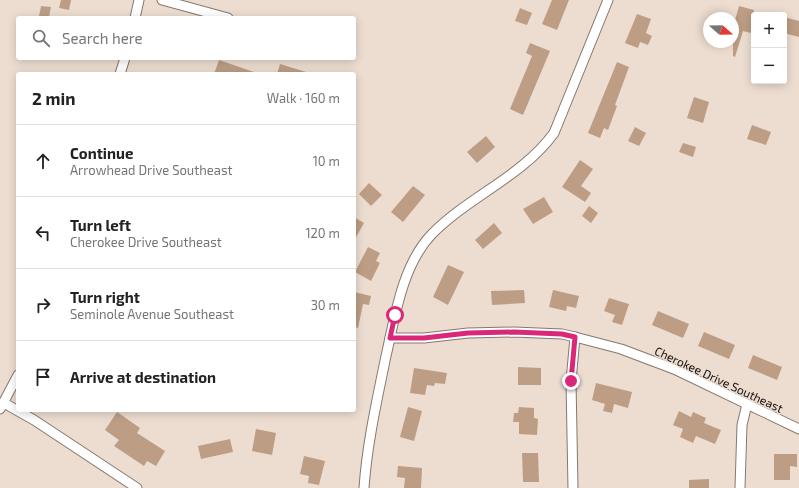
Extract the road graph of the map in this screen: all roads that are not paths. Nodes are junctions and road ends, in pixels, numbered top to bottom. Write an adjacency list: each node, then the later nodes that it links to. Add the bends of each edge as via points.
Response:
1 (139, 0): 4 (street)
2 (162, 0): 5 (street)
3 (608, 0): 9 (street, via 554,133 524,166 456,213 430,236 406,277)
4 (135, 16)
5 (221, 16)
6 (124, 60): 7 (street)
7 (120, 72)
8 (575, 337): 9 (street, Cherokee Drive Southeast, via 514,332); 11 (street, Cherokee Drive Southeast, via 621,348 674,369); 16 (street, via 571,381)
9 (390, 338): 15 (street, via 374,410)
10 (16, 378): 12 (street)
11 (747, 404): 13 (street, Cherokee Drive Southeast); 17 (street, via 742,425)
12 (2, 406): 14 (street, via 34,420)
13 (799, 429)
14 (137, 488)
15 (364, 488)
16 (573, 488)
17 (740, 488)

